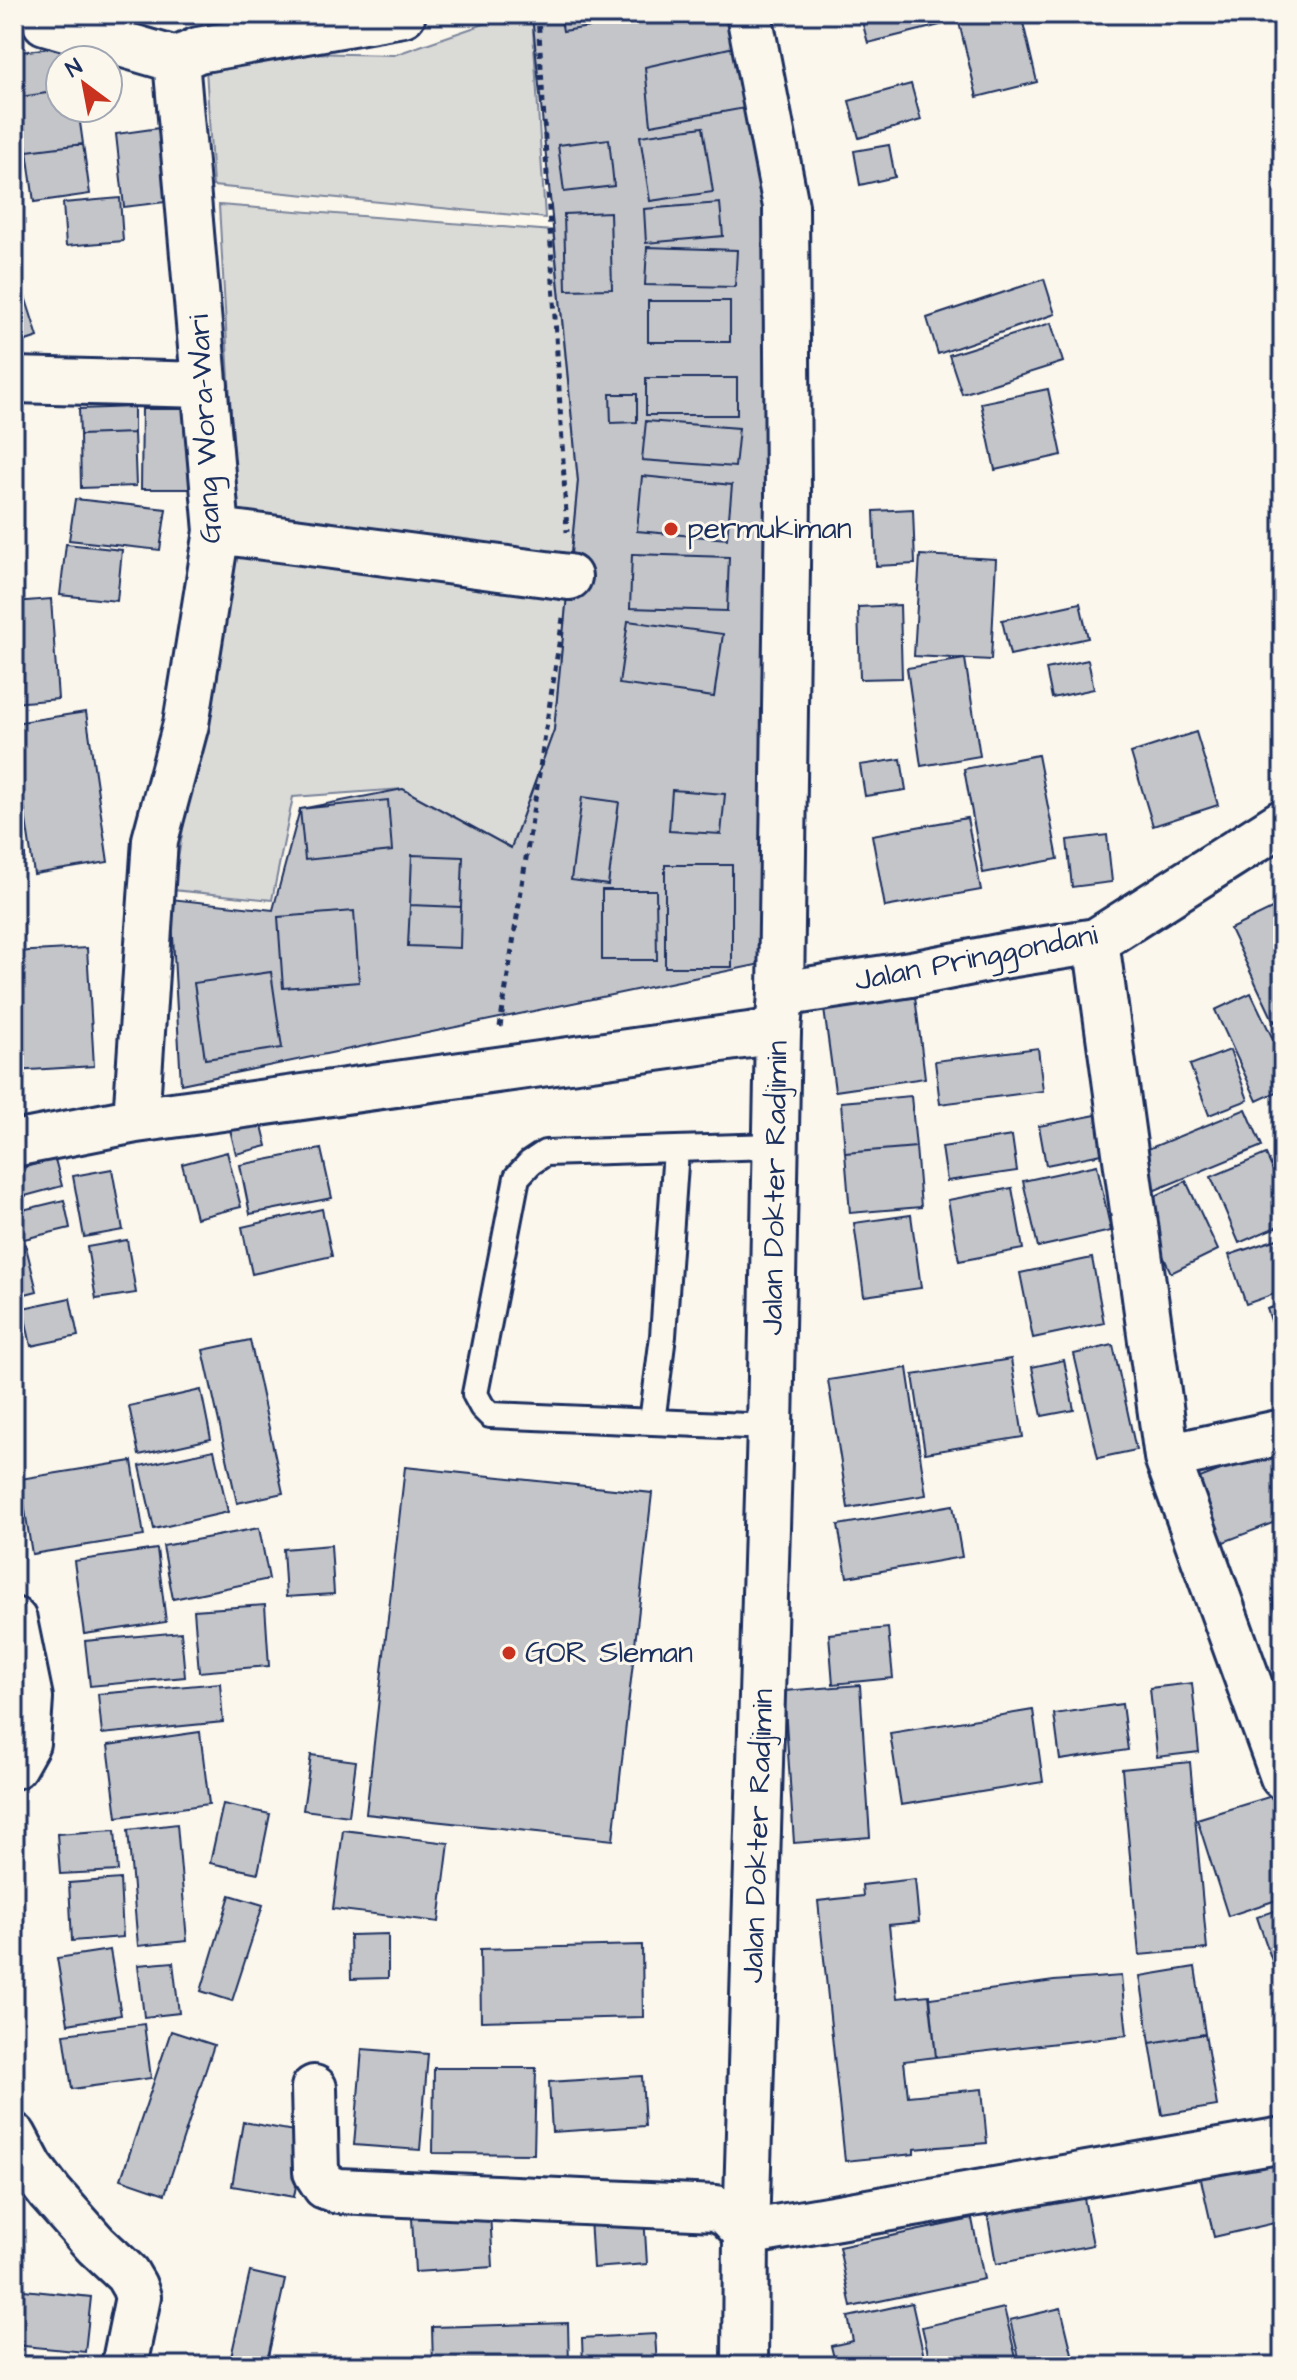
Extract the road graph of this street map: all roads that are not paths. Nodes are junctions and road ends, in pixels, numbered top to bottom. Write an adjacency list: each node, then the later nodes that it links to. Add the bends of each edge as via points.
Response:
1 (403, 14): 4 (street, via 198,50)
2 (749, 14): 11 (street, Jalan Dokter Radjimin, via 786,206 788,495)
3 (45, 22): 4 (street)
4 (176, 60): 6 (street, Gang Wora-Wari)
5 (14, 380): 6 (street)
6 (205, 385): 7 (street, Gang Wora-Wari)
7 (217, 531): 8 (street); 12 (street, Gang Wora-Wari, via 186,724 155,840)
8 (569, 577)
9 (1283, 822): 10 (street, Jalan Pringgondani)
10 (1096, 941): 11 (street, Jalan Pringgondani, via 911,974); 19 (street)
11 (780, 1012): 12 (street, Jalan Pringgondani); 14 (street, Jalan Dokter Radjimin)
12 (136, 1120): 13 (street, Jalan Pringgondani)
13 (14, 1144)
14 (776, 1146): 15 (lane); 17 (street, Jalan Dokter Radjimin)
15 (676, 1150): 16 (lane); 16 (lane, via 545,1153 517,1177 475,1394 490,1415)
16 (652, 1422): 17 (lane)
17 (770, 1427): 27 (street, Jalan Dokter Radjimin)
18 (1283, 1432): 19 (street)
19 (1167, 1457): 22 (street)
20 (14, 1620): 21 (street, via 30,1698 27,1743)
21 (14, 1766)
22 (1283, 1777)
23 (314, 2088): 27 (street, via 316,2172 325,2186 338,2191 716,2208)
24 (14, 2136): 26 (street, via 31,2168)
25 (1283, 2140): 27 (street)
26 (32, 2198): 28 (street, via 96,2245 134,2286 138,2297)
27 (746, 2233): 29 (street, Jalan Dokter Radjimin)
28 (124, 2366)
29 (745, 2366)

